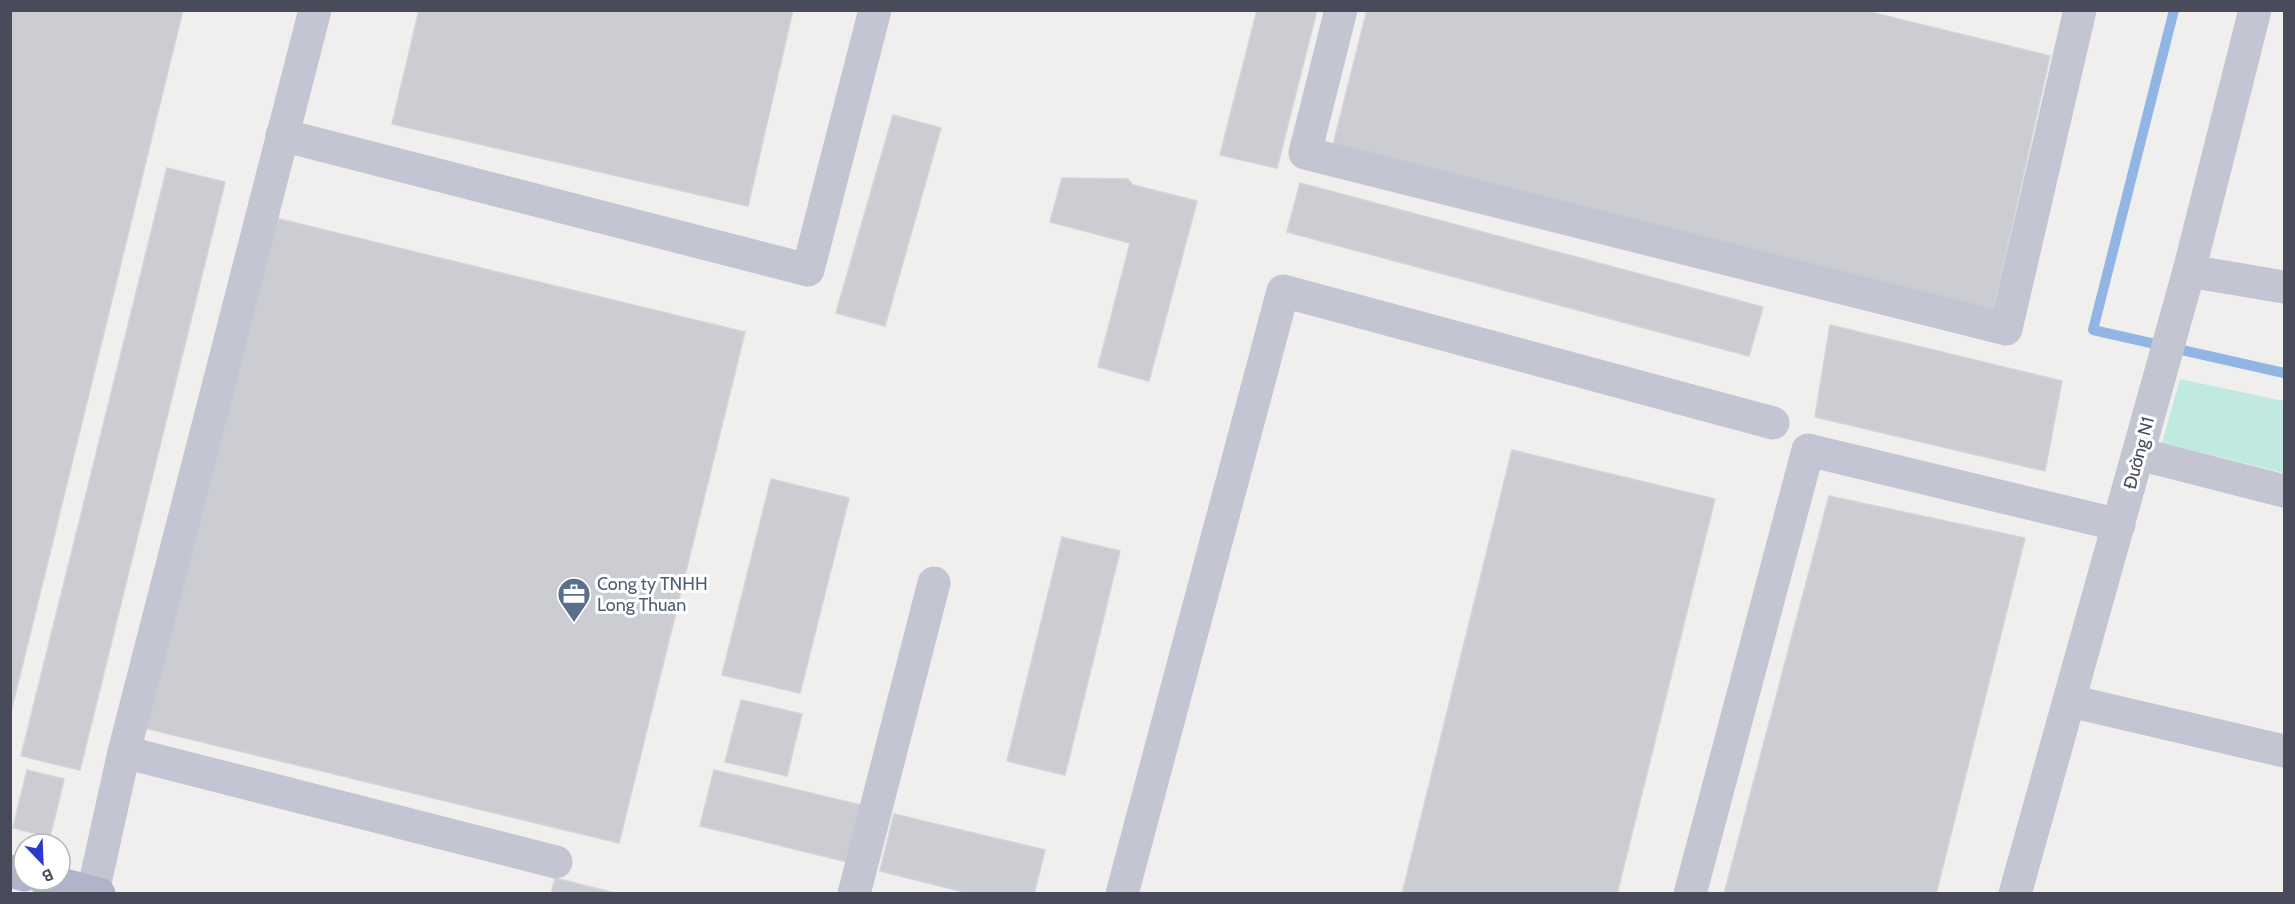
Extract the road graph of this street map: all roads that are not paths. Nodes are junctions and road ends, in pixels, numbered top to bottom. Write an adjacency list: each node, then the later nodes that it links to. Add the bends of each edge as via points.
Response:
1 (315, 10): 6 (street)
2 (875, 10): 6 (street, via 808,270)
3 (1341, 10): 4 (street, via 1305,153 2006,329)
4 (2080, 10)
5 (2256, 10): 7 (street, Đường N1)
6 (282, 135): 15 (street)
7 (2189, 271): 8 (street); 10 (street, Đường N1)
8 (2284, 287)
9 (1773, 423): 21 (street, via 1283,291)
10 (2139, 454): 11 (street); 12 (street, Đường N1)
11 (2284, 491)
12 (2119, 525): 14 (street, Đường N1); 22 (street, via 1808,450)
13 (934, 583): 20 (street)
14 (2070, 701): 16 (street); 23 (street, Đường N1)
15 (124, 752): 17 (street); 19 (street)
16 (2284, 752)
17 (556, 862)
18 (72, 887): 19 (main road)
19 (96, 893)
20 (855, 894)
21 (1122, 894)
22 (1690, 894)
23 (2015, 894)

